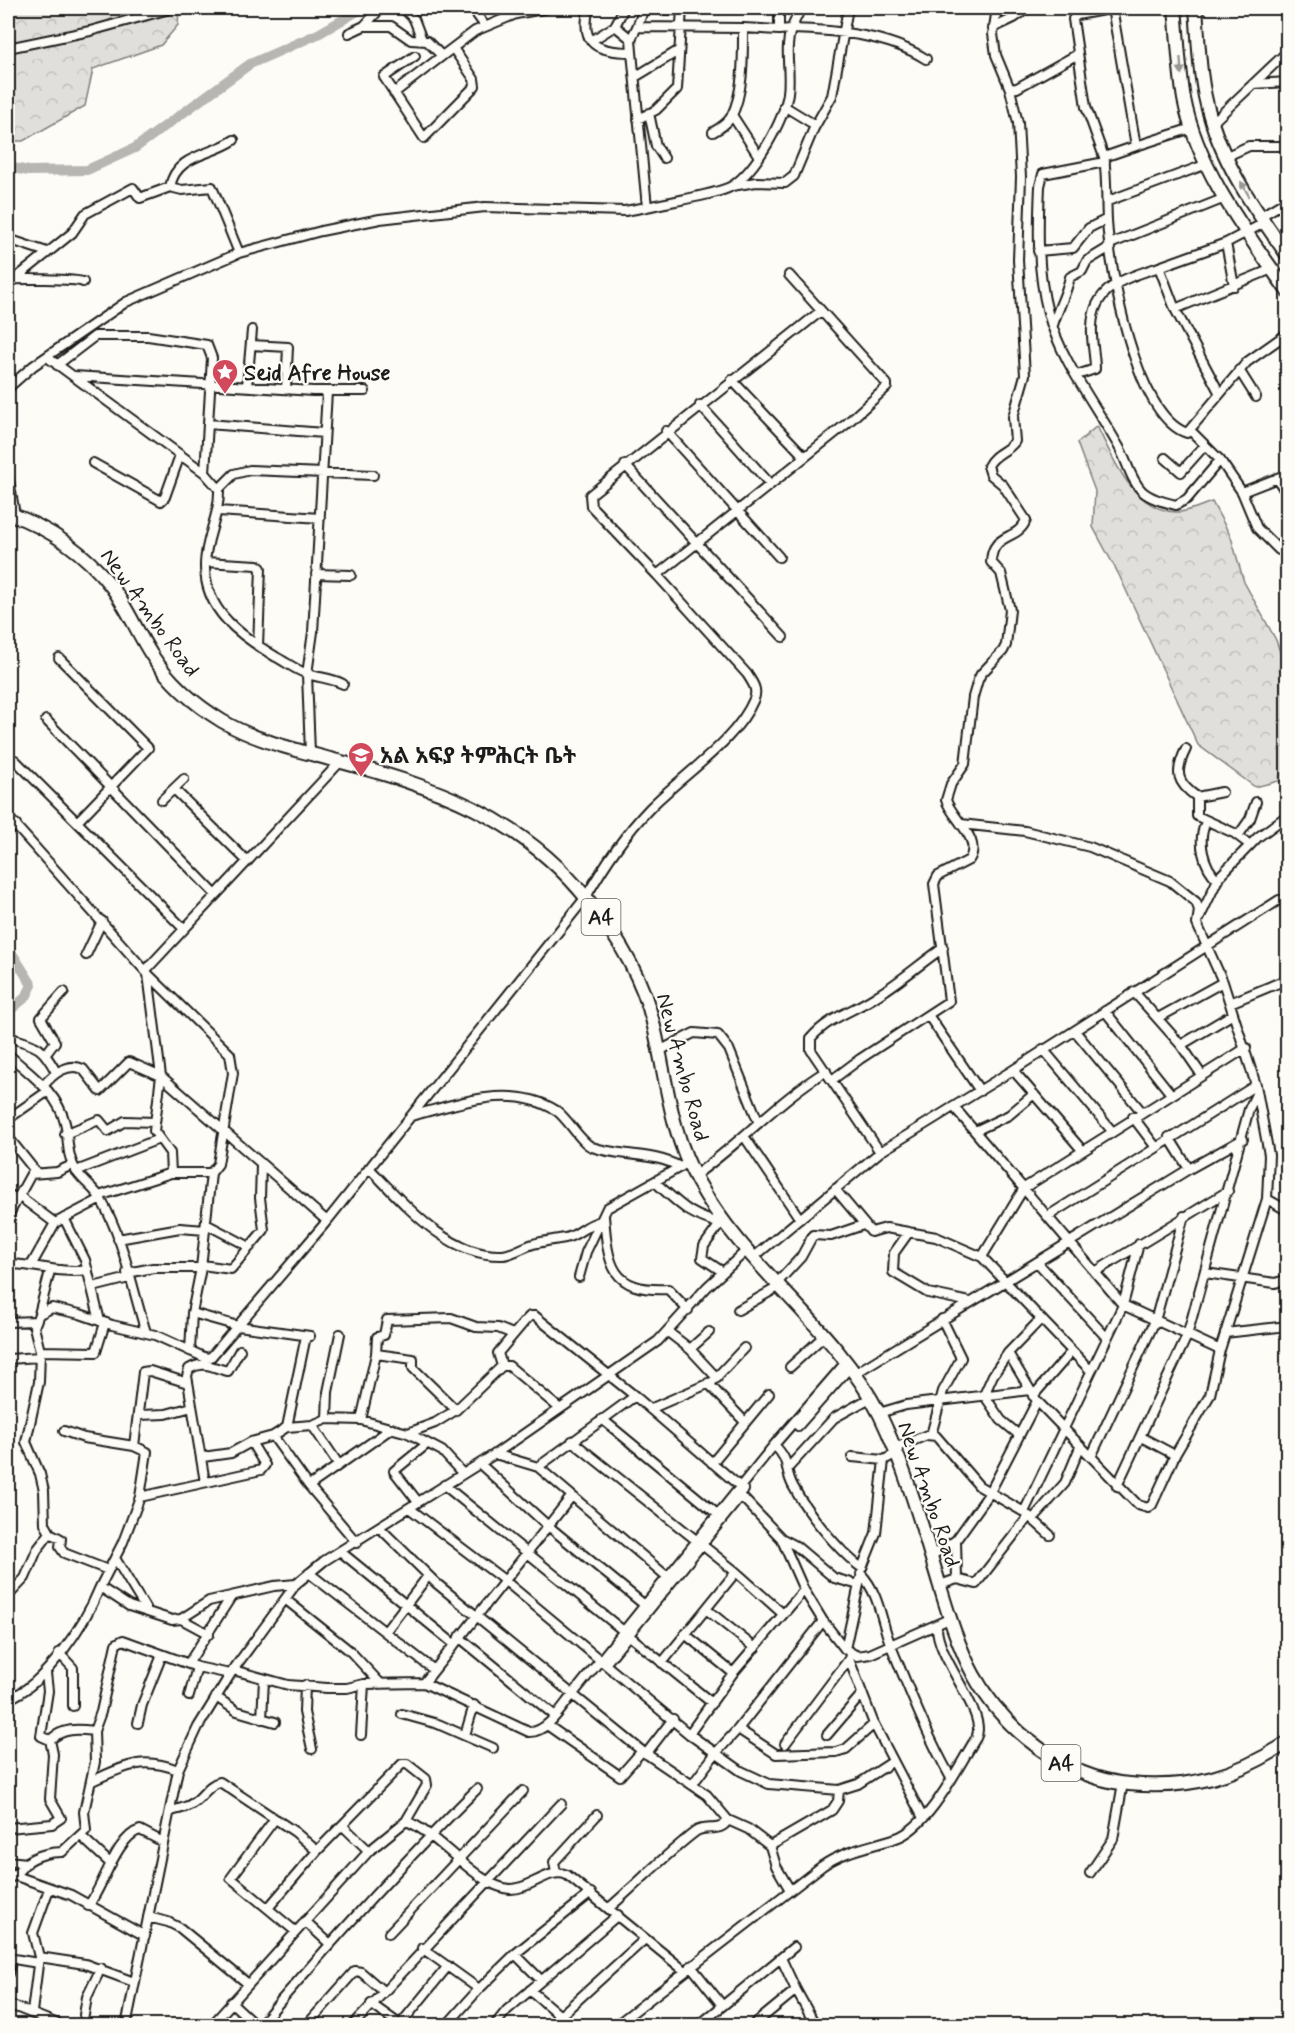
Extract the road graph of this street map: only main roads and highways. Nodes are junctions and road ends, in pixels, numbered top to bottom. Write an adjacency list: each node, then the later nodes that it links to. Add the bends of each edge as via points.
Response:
1 (1175, 8): 4 (main road, one-way to 4, via 1185,100 1192,128 1225,198)
2 (1196, 8): 3 (main road, one-way to 2, via 1263,220 1212,123 1201,74)
3 (1287, 256)
4 (1287, 292)
5 (11, 514): 6 (main road, New Ambo Road / A4, via 52,533 87,559 124,604 162,669 192,700 243,732 434,789 481,809 546,855 586,897 609,927 641,986 655,1028 684,1165 723,1224 824,1336 879,1413 896,1451 961,1653 974,1679 1012,1727 1066,1766 1123,1783 1171,1786 1206,1781 1248,1767)
6 (1287, 1742)

